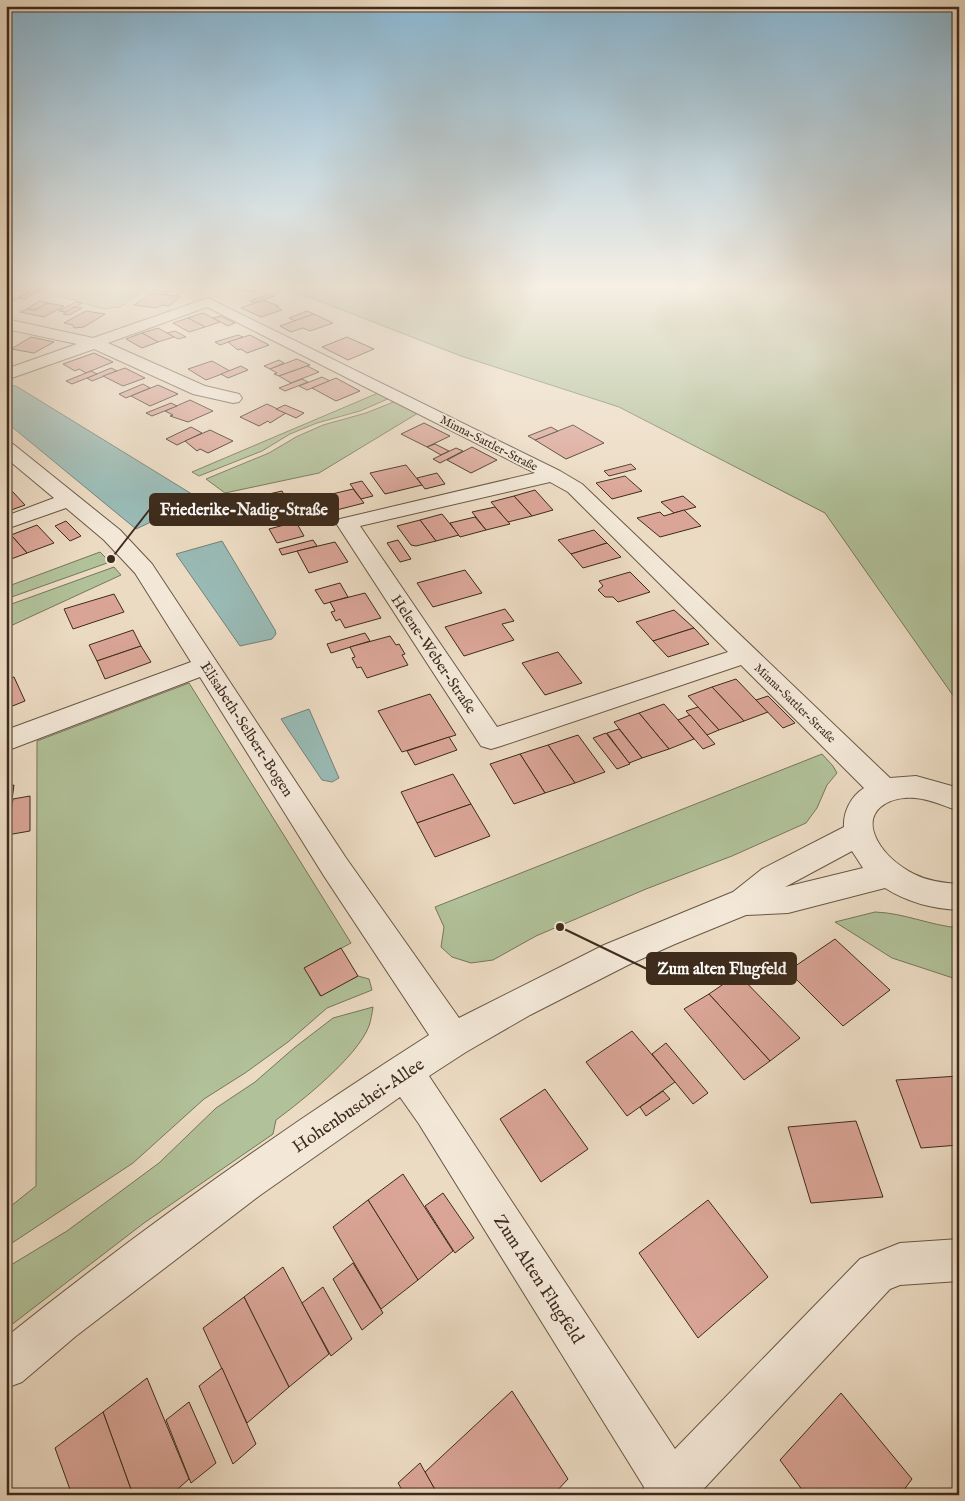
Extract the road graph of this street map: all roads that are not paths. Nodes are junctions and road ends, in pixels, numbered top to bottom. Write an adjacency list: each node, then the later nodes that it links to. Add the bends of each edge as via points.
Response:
1 (61, 355): 4 (street, Minna-Sattler-Straße)
2 (121, 355): 5 (street, via 199,390)
3 (314, 355): 7 (street, Minna-Sattler-Straße)
4 (6, 375)
5 (233, 398)
6 (6, 448): 8 (street, Elisabeth-Selbert-Bogen)
7 (553, 475): 10 (street, Minna-Sattler-Straße, via 575,488); 10 (street, Helene-Weber-Straße, via 347,523 491,739)
8 (70, 499): 9 (street); 11 (street, Elisabeth-Selbert-Bogen, via 112,535 144,569)
9 (6, 523)
10 (744, 654): 13 (street, Minna-Sattler-Straße)
11 (206, 665): 12 (street); 19 (street, Elisabeth-Selbert-Bogen, via 336,867)
12 (6, 741)
13 (884, 790): 14 (street, via 900,786 922,787); 15 (street, via 867,800 859,815)
14 (959, 800)
15 (859, 833): 16 (street, via 867,852); 18 (street, Hohenbuschei-Allee, via 773,878)
16 (889, 874): 17 (street, via 905,885 931,895); 18 (street, Hohenbuschei-Allee, via 788,900)
17 (959, 897)
18 (744, 902): 19 (street, Hohenbuschei-Allee, via 593,966)
19 (453, 1040): 20 (street, Hohenbuschei-Allee)
20 (404, 1072): 22 (street, Hohenbuschei-Allee, via 245,1182); 23 (street, Zum Alten Flugfeld, via 432,1111)
21 (959, 1260): 23 (street, Zum Alten Flugfeld, via 900,1264 875,1274)
22 (6, 1366)
23 (669, 1491)

